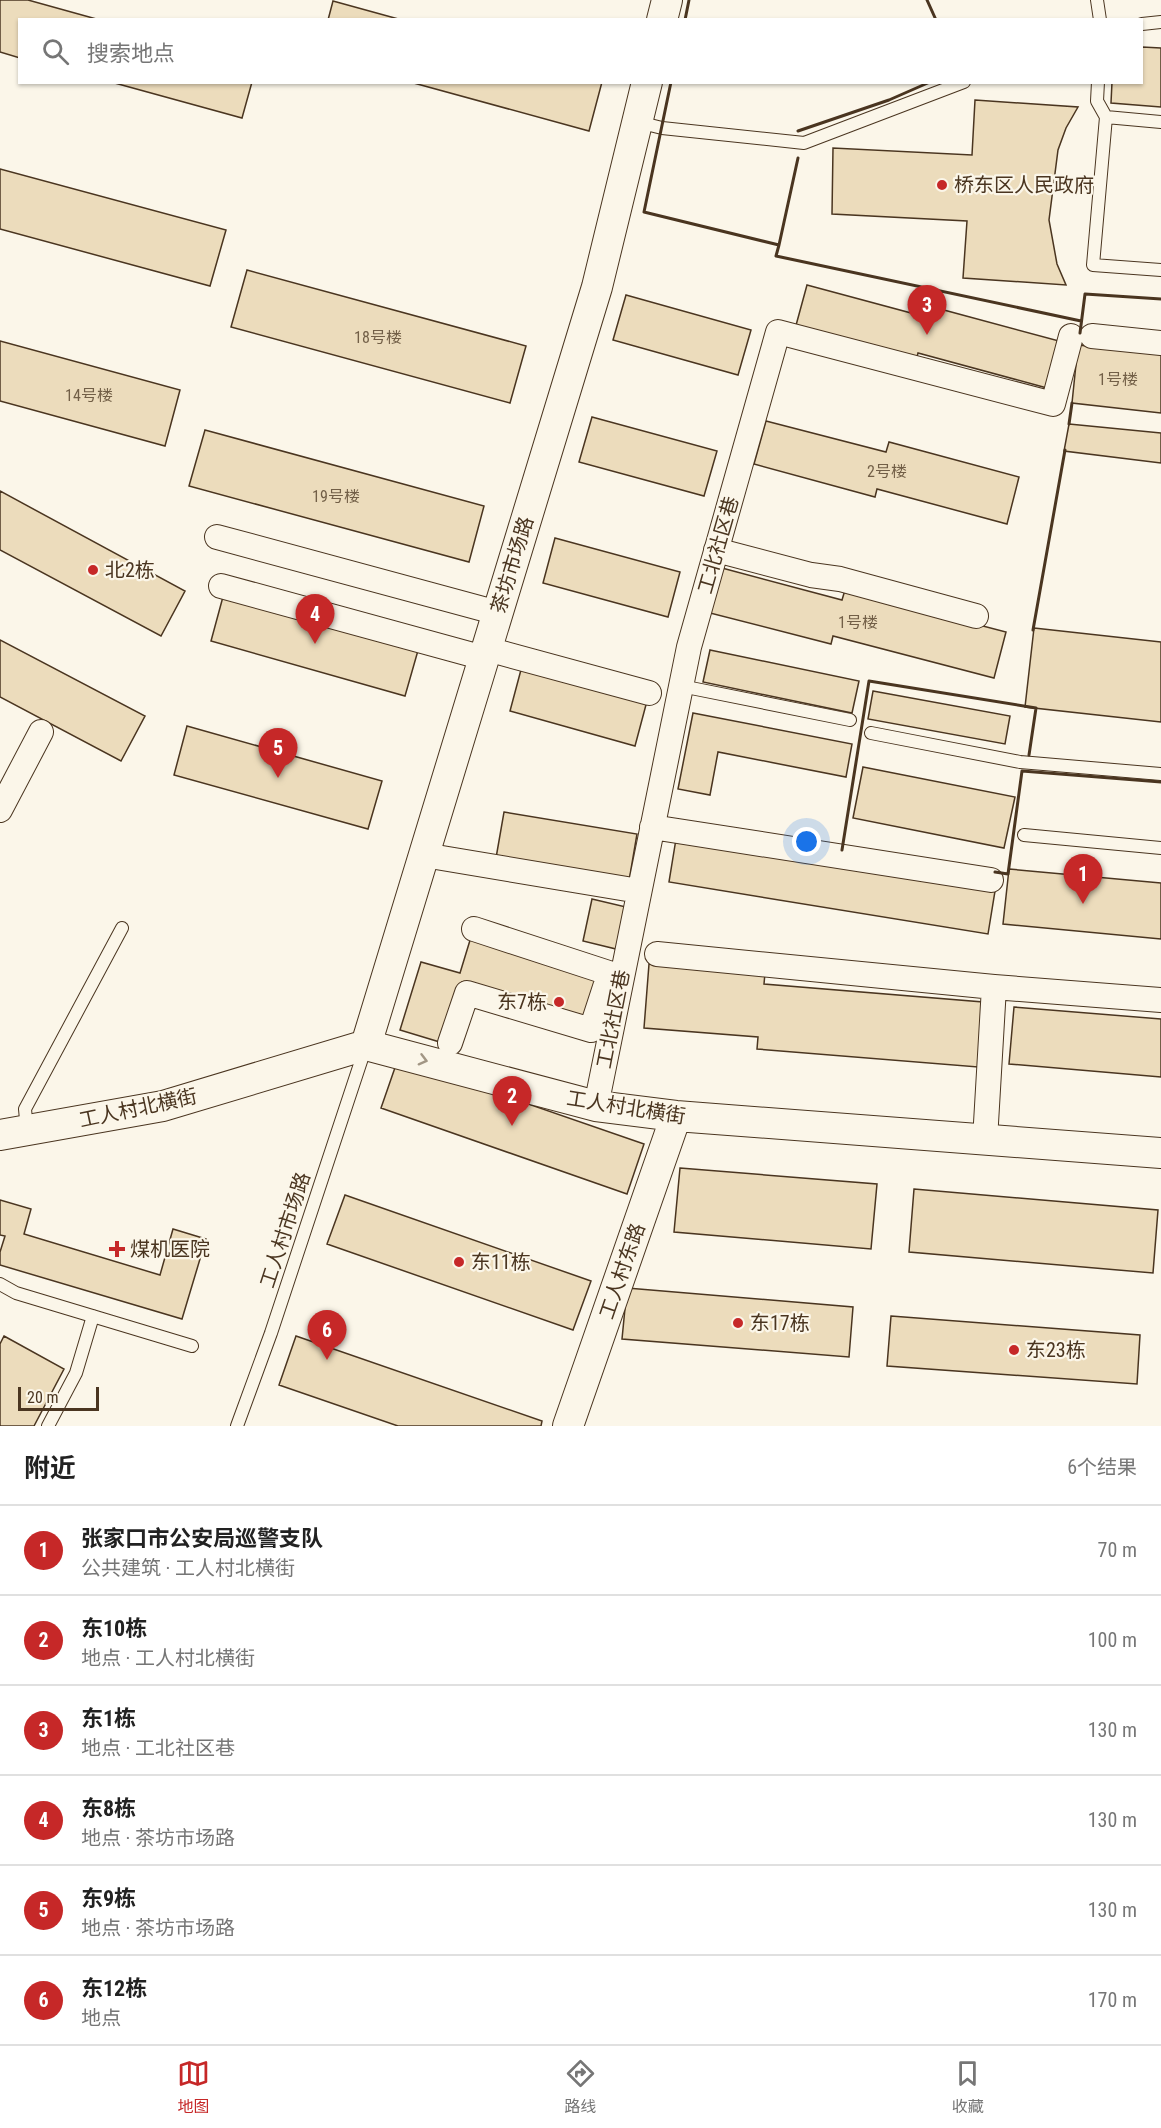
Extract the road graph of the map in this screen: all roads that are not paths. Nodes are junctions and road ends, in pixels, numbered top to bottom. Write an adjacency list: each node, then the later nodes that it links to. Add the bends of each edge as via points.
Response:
1 (667, 0): 3 (street)
2 (1097, 0): 4 (lane)
3 (662, 18)
4 (1100, 18)
5 (1161, 22): 6 (lane)
6 (1143, 24)
7 (646, 84): 11 (street, 茶坊市场路)
8 (959, 84): 11 (lane, via 804,142)
9 (1098, 84): 10 (lane, via 1097,101)
10 (1106, 117): 12 (lane); 13 (lane, via 1093,264)
11 (637, 122): 18 (street, 茶坊市场路, via 597,287)
12 (1161, 122)
13 (1161, 270)
14 (1161, 343): 16 (street, 工北社区巷, via 1081,336 1053,404 778,332)
15 (217, 537): 18 (street)
16 (716, 550): 19 (street); 21 (street, 工北社区巷)
17 (221, 586): 20 (street)
18 (498, 613): 20 (street, 茶坊市场路)
19 (976, 616)
20 (485, 654): 22 (street); 31 (street, 茶坊市场路)
21 (681, 686): 23 (lane); 28 (street, 工北社区巷)
22 (649, 693)
23 (850, 720)
24 (40, 732): 27 (street)
25 (871, 733): 26 (lane, via 1020,762)
26 (1161, 774)
27 (0, 810)
28 (652, 826): 32 (street); 33 (street, 工北社区巷)
29 (1024, 834): 30 (lane)
30 (1161, 848)
31 (424, 855): 33 (street); 41 (street, 茶坊市场路)
32 (991, 880)
33 (639, 891): 37 (street, 工北社区巷)
34 (122, 928): 44 (lane)
35 (474, 929): 37 (street)
36 (657, 954): 38 (street)
37 (615, 975): 40 (street, via 591,1030 467,993); 42 (street, 工北社区巷)
38 (994, 987): 39 (street); 45 (street)
39 (1161, 1000)
40 (450, 1043)
41 (366, 1045): 42 (street, 工人村北横街, one-way to 42); 44 (street, 工人村北横街, via 163,1106); 51 (lane, 工人村市场路)
42 (596, 1106): 43 (street, 工人村北横街)
43 (676, 1116): 45 (street, 工人村北横街); 52 (street, 工人村东路)
44 (13, 1132)
45 (985, 1140): 46 (street, 工人村北横街)
46 (1161, 1153)
47 (0, 1284): 48 (lane, via 16,1293)
48 (93, 1316): 49 (lane); 50 (lane, via 76,1373)
49 (192, 1346)
50 (48, 1426)
51 (237, 1426)
52 (568, 1426)

